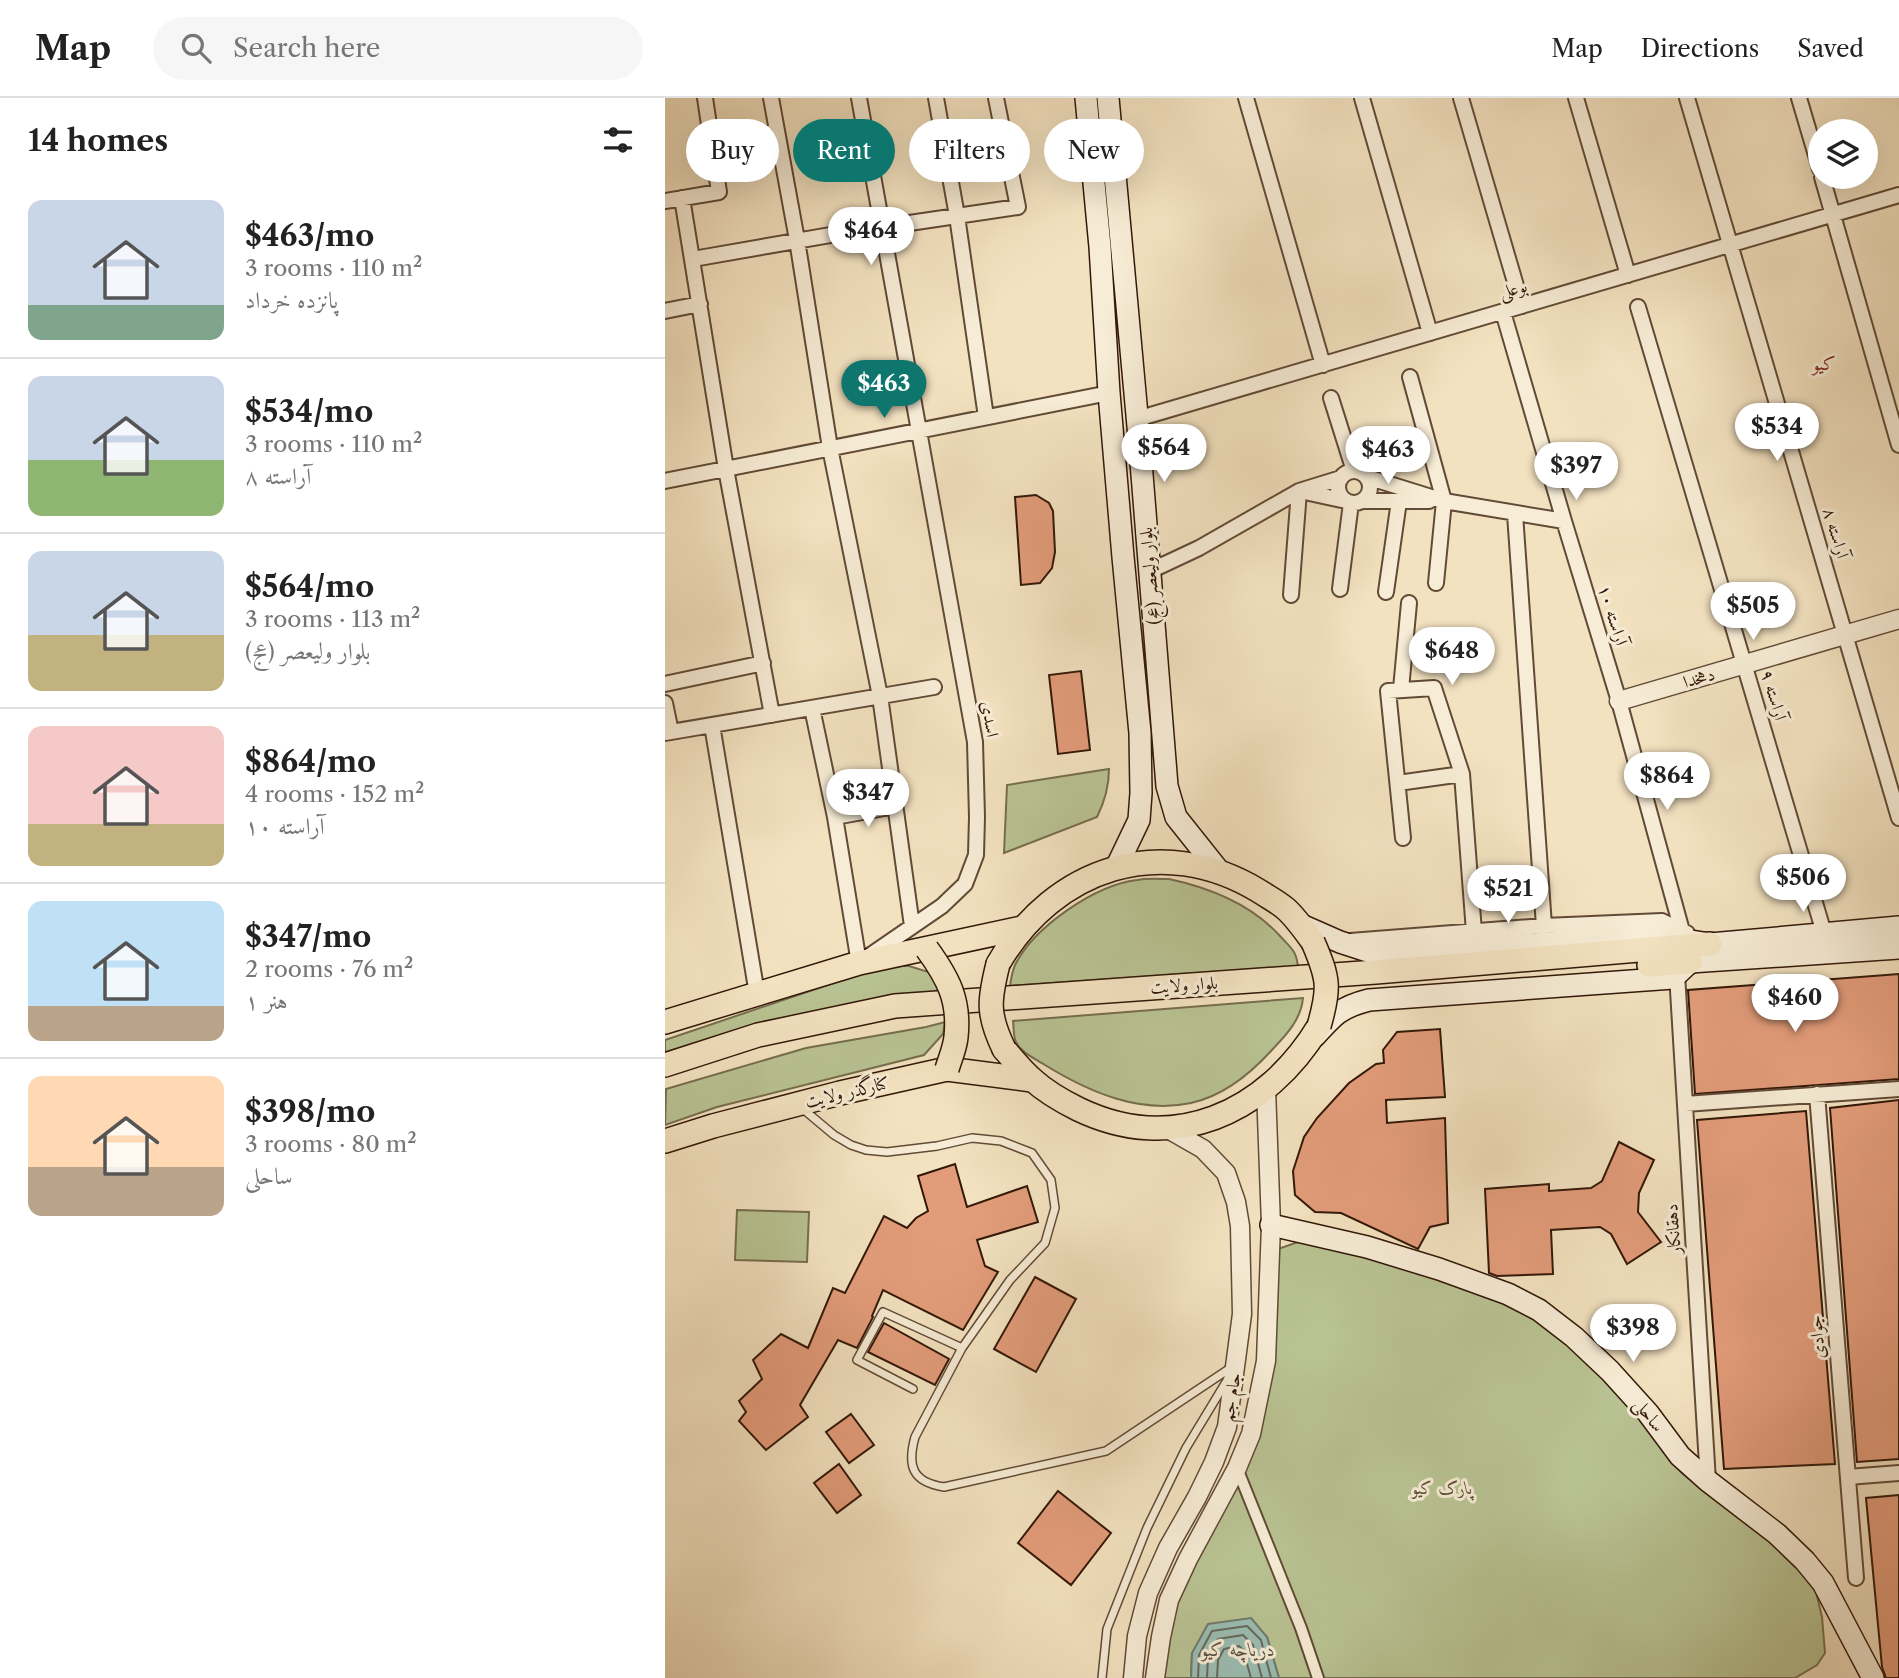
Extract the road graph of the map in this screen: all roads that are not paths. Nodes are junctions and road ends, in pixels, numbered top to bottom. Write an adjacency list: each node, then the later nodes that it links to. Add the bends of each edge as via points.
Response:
1 (705, 98): 14 (street)
2 (771, 98): 15 (street)
3 (859, 98): 49 (street, اسدی)
4 (936, 98): 28 (street)
5 (996, 98): 28 (street, via 1018,206)
6 (1086, 98): 16 (main road, بلوار ولیعصر (عج))
7 (1108, 98): 17 (main road, بلوار ولیعصر (عج))
8 (1246, 98): 43 (street)
9 (1362, 98): 42 (street)
10 (1461, 98): 38 (street)
11 (1576, 98): 36 (street)
12 (1687, 98): 34 (street, آراسته ۸)
13 (1800, 98): 18 (street)
14 (708, 119)
15 (775, 119)
16 (1088, 119)
17 (1110, 119)
18 (1808, 127)
19 (779, 142): 33 (street)
20 (718, 182): 25 (street, via 719,192)
21 (1094, 182): 29 (main road, بلوار ولیعصر (عج))
22 (1115, 182): 30 (main road, بلوار ولیعصر (عج))
23 (1825, 189): 27 (street)
24 (1899, 195): 27 (street, بوعلی)
25 (682, 198): 26 (street); 35 (street)
26 (665, 201)
27 (1833, 215): 34 (street, بوعلی); 50 (street)
28 (957, 216): 31 (street); 47 (street)
29 (1097, 217): 30 (main road, via 1105,209); 45 (main road, بلوار ولیعصر (عج))
30 (1118, 219): 48 (main road, بلوار ولیعصر (عج))
31 (896, 225)
32 (865, 229): 33 (street)
33 (797, 240): 35 (street); 51 (street)
34 (1730, 245): 36 (street, بوعلی); 68 (street, آراسته ۸)
35 (693, 259): 37 (street)
36 (1628, 275): 38 (street, بوعلی)
37 (700, 304): 40 (street); 52 (street)
38 (1522, 306): 41 (street, بوعلی)
39 (1638, 307): 70 (street, آراسته ۹)
40 (665, 310)
41 (1503, 312): 42 (street, بوعلی); 60 (street, آراسته ۱۰)
42 (1430, 333): 43 (street, بوعلی)
43 (1323, 365): 48 (street, بوعلی)
44 (1409, 377): 56 (street)
45 (1109, 393): 47 (street); 87 (main road, بلوار ولیعصر (عج), via 1140,733)
46 (1331, 398): 53 (street)
47 (986, 417): 49 (street)
48 (1137, 419): 61 (main road, بلوار ولیعصر (عج))
49 (919, 430): 51 (street); 91 (street, اسدی, via 975,742 978,817 976,855 965,884)
50 (1899, 445)
51 (829, 448): 52 (street); 74 (street)
52 (726, 469): 54 (street); 69 (street)
53 (1354, 476): 55 (street); 56 (street); 58 (street, via 1338,488); 58 (street, via 1370,487 1369,493)
54 (665, 481)
55 (1299, 491): 58 (street); 61 (street); 65 (street)
56 (1444, 500): 57 (street); 59 (street); 62 (street)
57 (1399, 501): 58 (street); 64 (street)
58 (1353, 502): 63 (street)
59 (1515, 513): 60 (street); 92 (street)
60 (1563, 521): 75 (street, آراسته ۱۰)
61 (1150, 571): 85 (main road, بلوار ولیعصر (عج), via 1167,786)
62 (1436, 583)
63 (1340, 589)
64 (1385, 592)
65 (1291, 595)
66 (1409, 603): 73 (street)
67 (1899, 619): 68 (street, دهخدا)
68 (1846, 635): 70 (street, دهخدا); 86 (street, آراسته ۸)
69 (762, 663): 71 (street); 78 (street)
70 (1745, 664): 75 (street, دهخدا); 98 (street, آراسته ۹)
71 (665, 684)
72 (934, 687): 74 (street)
73 (1401, 689): 81 (street, via 1434,688); 82 (street, via 1388,691)
74 (880, 696): 77 (street); 83 (street)
75 (1619, 701): 95 (street, آراسته ۱۰)
76 (665, 703): 80 (street)
77 (812, 708): 78 (street); 84 (street)
78 (772, 715): 79 (street)
79 (712, 725): 80 (street); 105 (street)
80 (668, 733)
81 (1462, 774): 82 (street); 96 (street)
82 (1398, 783): 88 (street)
83 (895, 806): 84 (street); 91 (street)
84 (835, 817): 103 (street)
85 (1176, 817): 87 (main road, via 1164,822); 90 (main road, بلوار ولیعصر (عج))
86 (1899, 818)
87 (1139, 820): 89 (main road, بلوار ولیعصر (عج))
88 (1403, 838)
89 (1116, 868): 90 (main road, via 1150,861); 94 (main road, via 1082,881)
90 (1219, 871): 97 (main road, via 1287,909)
91 (912, 926): 103 (street, اسدی)
92 (1545, 926): 95 (street, via 1662,921); 96 (street)
93 (1899, 927): 98 (main road)
94 (1022, 928): 102 (main road); 111 (main road, bridge, via 998,964 990,1007 1004,1049)
95 (1682, 931): 100 (street)
96 (1474, 932): 99 (street)
97 (1306, 933): 99 (main road); 107 (main road, bridge, via 1322,962 1327,984 1325,1005)
98 (1824, 933): 100 (main road)
99 (1340, 942): 100 (main road, via 1377,954 1659,936)
100 (1710, 944): 108 (main road, بلوار ولایت, via 895,1006 758,1035)
101 (1899, 948): 104 (main road)
102 (927, 949): 103 (main road); 109 (main road, bridge, via 946,975 956,1006 956,1038)
103 (859, 963): 105 (main road)
104 (1683, 968): 107 (main road, via 1673,978 1369,1000 1341,1010); 110 (main road, بلوار ولایت, via 1375,983 937,1014 781,1045); 116 (street, دهقانکار)
105 (757, 994): 106 (main road)
106 (665, 1022)
107 (1313, 1036): 112 (main road)
108 (665, 1065)
109 (947, 1069): 111 (main road, کنارگذر ولایت); 115 (main road, کنارگذر ولایت)
110 (665, 1079)
111 (1032, 1080): 117 (main road, via 1098,1119)
112 (1266, 1089): 117 (main road, via 1235,1109); 119 (street, جام جم)
113 (1899, 1089): 114 (street)
114 (1817, 1094): 116 (street); 126 (street, جوادی)
115 (797, 1104): 118 (main road, کنارگذر ولایت); 121 (lane, via 834,1135 858,1147 887,1152 972,1138 1001,1141 1032,1153 1051,1180 1055,1208 1045,1243 1010,1280)
116 (1685, 1104): 127 (street, دهقانکار)
117 (1168, 1129): 120 (street, جام جم, via 1203,1149 1226,1172)
118 (665, 1141)
119 (1271, 1225): 120 (street); 124 (street, جام جم, via 1266,1361 1251,1434); 127 (main road, ساحلی, via 1439,1269 1539,1310 1611,1371 1680,1456)
120 (1240, 1226): 122 (street, جام جم, via 1242,1314)
121 (963, 1348): 122 (lane, via 910,1454 913,1469 932,1485 944,1487 1106,1451); 123 (lane, via 883,1312 857,1360)
122 (1236, 1364): 129 (lane, via 1186,1448 1147,1528 1107,1629); 130 (street, جام جم, via 1227,1427 1214,1462 1148,1593)
123 (913, 1388)
124 (1237, 1468): 131 (street, جام جم, via 1170,1600); 132 (street)
125 (1899, 1473): 126 (street)
126 (1848, 1476): 128 (street, جوادی)
127 (1708, 1481): 133 (main road, ساحلی, via 1805,1561 1823,1583)
128 (1856, 1578)
129 (1102, 1678)
130 (1133, 1678)
131 (1155, 1678)
132 (1318, 1678)
133 (1873, 1678)

